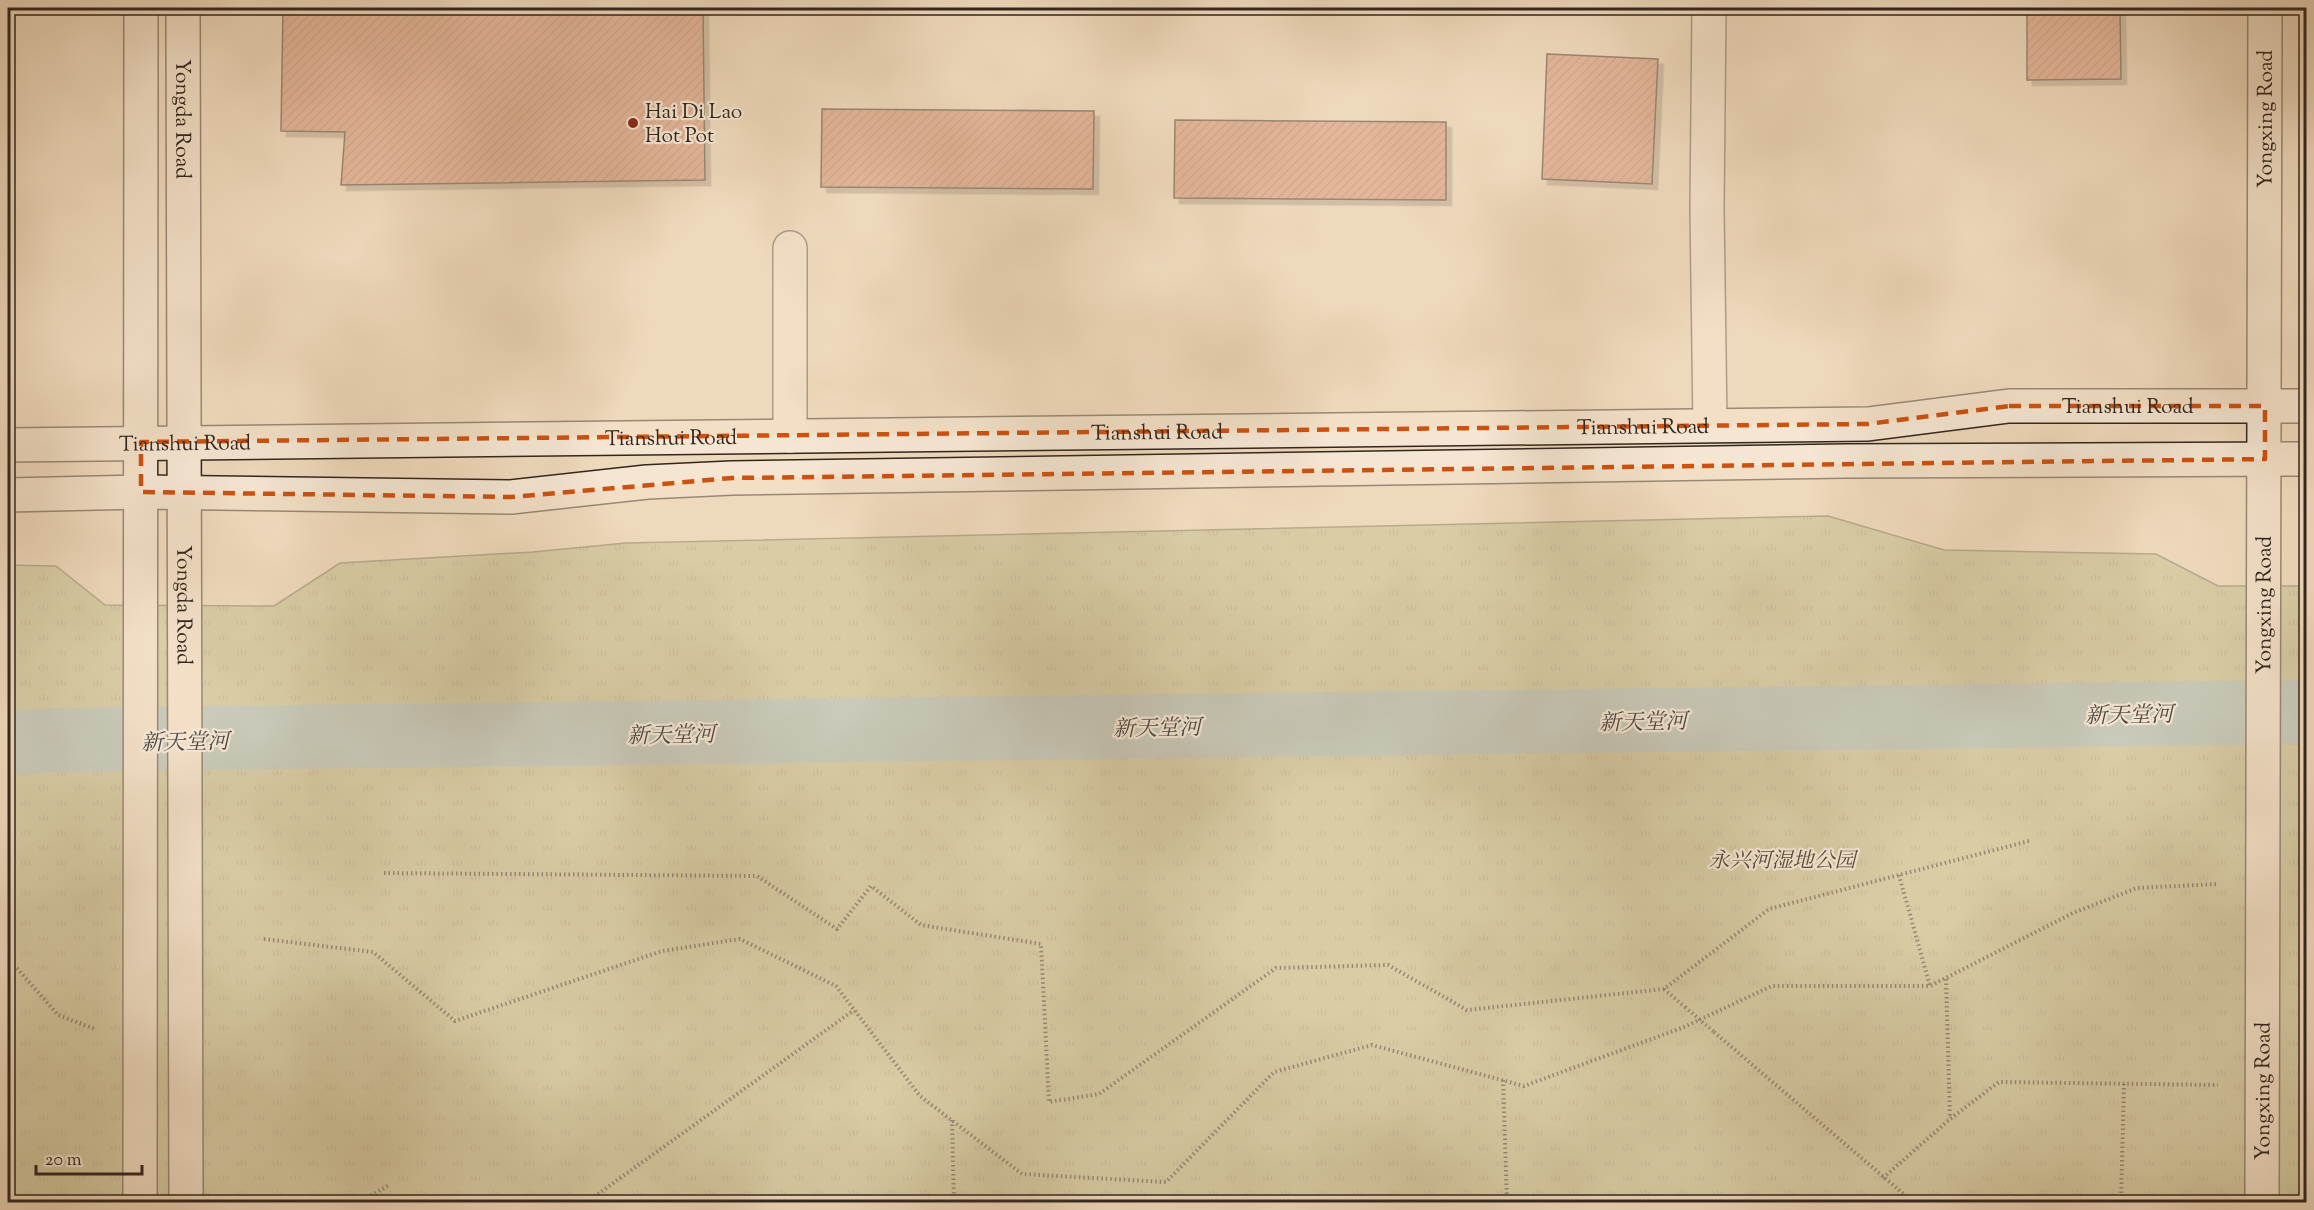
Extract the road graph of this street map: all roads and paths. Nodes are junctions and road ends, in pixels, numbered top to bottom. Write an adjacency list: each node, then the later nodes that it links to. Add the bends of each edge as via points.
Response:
1 (141, 8): 10 (main road, Yongda Road)
2 (183, 8): 11 (main road, Yongda Road)
3 (1709, 8): 8 (main road, via 1707,220)
4 (2265, 8): 6 (main road, Yongxing Road)
5 (790, 248): 9 (main road)
6 (2265, 406): 7 (main road, Tianshui Road); 8 (main road, Tianshui Road, via 2009,406 1868,423); 13 (main road, Yongxing Road)
7 (2307, 406)
8 (1711, 425): 9 (main road, Tianshui Road)
9 (790, 436): 11 (main road, Tianshui Road)
10 (141, 442): 11 (main road, Tianshui Road); 12 (main road, Tianshui Road); 15 (main road, Yongda Road)
11 (184, 442): 16 (main road, Yongda Road)
12 (8, 445)
13 (2265, 459): 14 (main road, Tianshui Road); 16 (main road, Tianshui Road, via 1846,460 732,478 512,497); 44 (main road, Yongxing Road)
14 (2307, 459)
15 (141, 492): 16 (main road, Tianshui Road); 17 (main road, Tianshui Road); 36 (main road, Yongda Road)
16 (184, 493): 37 (main road, Yongda Road)
17 (8, 495)
18 (2028, 841): 20 (path)
19 (384, 873): 26 (path, via 757,876 837,929 871,886 921,926 1041,944 1049,1102 1099,1094 1276,968 1388,965 1467,1010)
20 (1899, 875): 25 (path); 26 (path, via 1769,909)
21 (2218, 884): 24 (path, via 2137,888 2073,913)
22 (264, 939): 27 (path, via 373,952 455,1021 662,951 740,939 836,986)
23 (8, 957): 28 (path, via 58,1015)
24 (1946, 978): 25 (path); 32 (path)
25 (1930, 986): 29 (path, via 1772,986 1684,1027 1524,1086)
26 (1664, 988): 34 (path, bridge)
27 (854, 1010): 33 (path, via 920,1096); 39 (path)
28 (96, 1029)
29 (1503, 1080): 33 (path, via 1372,1045 1274,1072 1166,1182 1022,1174); 41 (path)
30 (2124, 1084): 31 (path); 32 (path, via 1999,1082); 43 (path)
31 (2218, 1086)
32 (1950, 1119): 34 (path)
33 (952, 1120): 40 (path)
34 (1883, 1178): 42 (path)
35 (389, 1185): 38 (path)
36 (140, 1203)
37 (186, 1203)
38 (359, 1203)
39 (587, 1203)
40 (954, 1203)
41 (1507, 1203)
42 (1913, 1203)
43 (2121, 1203)
44 (2262, 1203)

